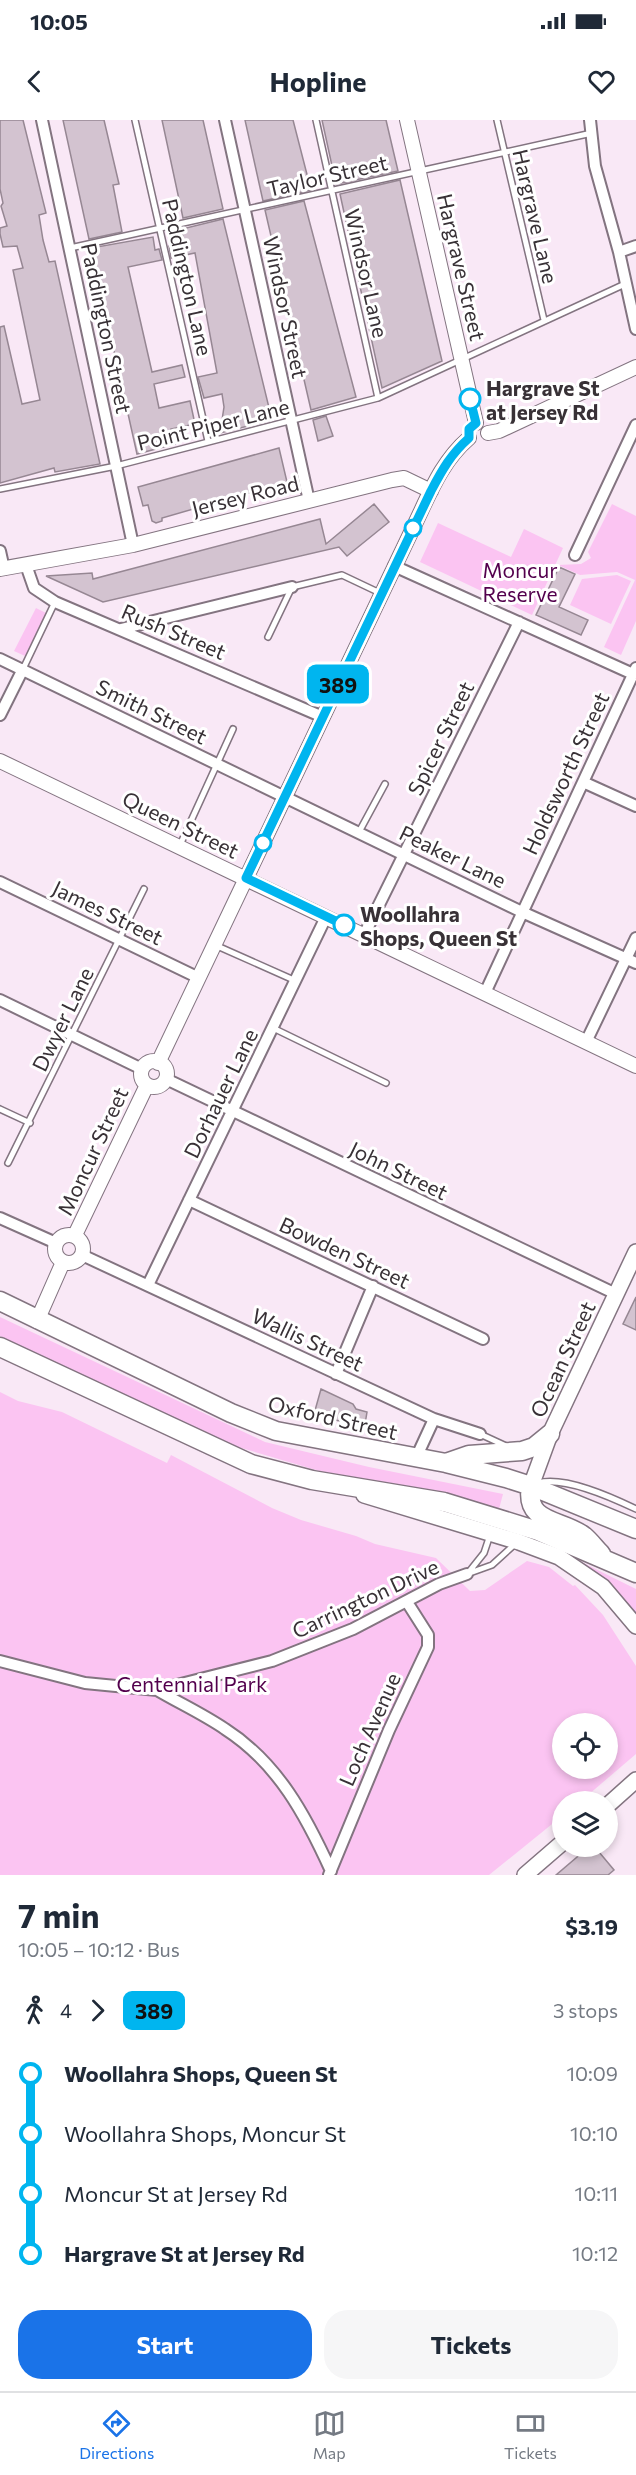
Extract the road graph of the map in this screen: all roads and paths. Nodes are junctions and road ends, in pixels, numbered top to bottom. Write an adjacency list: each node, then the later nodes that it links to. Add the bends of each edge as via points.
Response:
1 (42, 120): 15 (street, Paddington Street)
2 (135, 120): 13 (lane, Paddington Lane)
3 (225, 120): 12 (street, Windsor Street)
4 (316, 120): 11 (lane, Windsor Lane)
5 (407, 120): 10 (street, Hargrave Street)
6 (497, 120): 9 (lane, Hargrave Lane)
7 (590, 120): 8 (street)
8 (592, 133): 9 (lane, Taylor Street); 16 (street, via 595,165)
9 (504, 152): 10 (lane, Taylor Street); 18 (lane, Hargrave Lane)
10 (418, 170): 11 (lane, Taylor Street); 20 (street, Hargrave Street)
11 (332, 192): 12 (lane, Taylor Street); 22 (lane, Windsor Lane)
12 (245, 211): 13 (lane, Taylor Street); 23 (street, Windsor Street)
13 (160, 229): 15 (lane, Taylor Street); 28 (lane, Paddington Lane)
14 (636, 246): 16 (street)
15 (70, 248): 29 (street, Paddington Street)
16 (619, 252): 17 (street)
17 (626, 284): 18 (lane, Point Piper Lane); 19 (street)
18 (544, 320): 20 (lane, Point Piper Lane)
19 (636, 329)
20 (461, 360): 22 (lane, Point Piper Lane); 24 (street, Hargrave Street)
21 (636, 367): 26 (street)
22 (378, 398): 23 (lane, Point Piper Lane)
23 (291, 421): 28 (lane, Point Piper Lane); 32 (street, Windsor Street)
24 (476, 423): 26 (street, via 484,425); 27 (street, via 469,429)
25 (636, 426): 35 (street)
26 (488, 433): 27 (street, via 480,442)
27 (469, 438): 31 (street, via 455,449)
28 (208, 441): 29 (lane, Point Piper Lane)
29 (116, 466): 30 (lane, Point Piper Lane); 33 (street, Paddington Street)
30 (0, 489)
31 (431, 491): 32 (street, Jersey Road, via 404,478); 37 (street)
32 (309, 501): 33 (street, Jersey Road)
33 (133, 545): 36 (street, Jersey Road)
34 (0, 551): 38 (street)
35 (575, 555)
36 (26, 565): 38 (street, Jersey Road); 41 (street, Rush Street, via 34,588)
37 (394, 566): 40 (street); 42 (street)
38 (2, 569)
39 (292, 587): 40 (lane, via 342,575); 43 (street); 44 (lane)
40 (381, 593): 49 (street)
41 (55, 602): 43 (street, Rush Street); 46 (lane)
42 (519, 622): 47 (street); 59 (street, Spicer Street)
43 (121, 629): 49 (street, Rush Street)
44 (268, 637)
45 (0, 659): 46 (street, Smith Street)
46 (23, 669): 48 (street); 52 (street, Smith Street)
47 (635, 671): 53 (street, Holdsworth Street)
48 (0, 715)
49 (323, 717): 55 (street)
50 (233, 729): 52 (lane)
51 (0, 761): 58 (street, Queen Street)
52 (216, 764): 55 (street, Smith Street); 58 (lane)
53 (583, 782): 56 (street); 63 (street, Holdsworth Street)
54 (384, 783): 57 (lane)
55 (286, 798): 57 (street, Peaker Lane); 60 (street)
56 (636, 806)
57 (359, 832): 59 (street, Peaker Lane)
58 (179, 846): 60 (street, Queen Street)
59 (405, 853): 63 (street, Peaker Lane); 65 (street, Spicer Street)
60 (246, 878): 64 (street, Queen Street); 68 (street)
61 (0, 882): 67 (street, James Street)
62 (144, 889): 67 (lane, Dwyer Lane)
63 (522, 912): 69 (street, Peaker Lane); 72 (street, Holdsworth Street)
64 (327, 917): 65 (street, Queen Street); 71 (street, Dorhauer Lane)
65 (364, 935): 72 (street, Queen Street)
66 (636, 938): 69 (street)
67 (120, 939): 70 (street, James Street); 75 (lane, Dwyer Lane)
68 (215, 945): 70 (street); 71 (lane)
69 (631, 961): 76 (street)
70 (199, 978): 77 (street)
71 (296, 981): 74 (street, Dorhauer Lane)
72 (484, 993): 76 (street, Queen Street)
73 (0, 1000): 75 (street)
74 (273, 1028): 81 (lane); 84 (street, Dorhauer Lane)
75 (73, 1035): 79 (street); 85 (lane, Dwyer Lane)
76 (586, 1042): 78 (street, Queen Street)
77 (158, 1062): 79 (street, via 148,1063); 80 (street, via 165,1069)
78 (636, 1066)
79 (142, 1069): 82 (street, via 141,1077)
80 (166, 1079): 82 (street, via 160,1086); 84 (street, John Street)
81 (386, 1083)
82 (147, 1085): 89 (street, Moncur Street)
83 (0, 1109): 85 (lane)
84 (233, 1112): 87 (street, Dorhauer Lane); 96 (street, John Street)
85 (30, 1123): 86 (lane, Dwyer Lane)
86 (9, 1163)
87 (189, 1200): 94 (street, Dorhauer Lane); 95 (street, Bowden Street)
88 (0, 1218): 90 (street)
89 (75, 1235): 90 (street, via 66,1234); 92 (street, via 82,1241)
90 (56, 1243): 93 (street, via 55,1252)
91 (636, 1252): 96 (main road, Ocean Street)
92 (82, 1255): 93 (street, via 76,1261); 94 (street, Wallis Street)
93 (63, 1262): 98 (street)
94 (148, 1286): 101 (street, Wallis Street)
95 (373, 1286): 99 (street, Bowden Street); 101 (street)
96 (616, 1294): 104 (main road, Ocean Street)
97 (0, 1302): 98 (main road, Oxford Street)
98 (37, 1321): 106 (main road, Oxford Street, via 276,1431)
99 (483, 1339)
100 (0, 1347): 108 (main road, via 251,1464)
101 (336, 1374): 102 (street, Wallis Street)
102 (434, 1419): 103 (street, Wallis Street); 106 (street)
103 (480, 1434): 105 (lane, Wallis Street)
104 (550, 1434): 105 (main road, via 534,1447); 109 (main road, Ocean Street)
105 (519, 1451): 107 (main road, via 470,1455)
106 (416, 1458): 107 (main road, Oxford Street)
107 (446, 1463): 109 (main road, Oxford Street)
108 (312, 1480): 112 (main road); 114 (main road, via 444,1502 524,1526)
109 (531, 1486): 110 (lane, via 564,1482); 111 (main road, Oxford Street); 114 (main road, via 530,1506 536,1513 584,1536)
110 (636, 1509)
111 (636, 1529)
112 (490, 1533): 113 (main road); 116 (lane, Carrington Drive, via 484,1553)
113 (519, 1542): 116 (lane, Carrington Drive, via 492,1565); 118 (main road, via 553,1554 590,1576)
114 (604, 1557): 115 (main road)
115 (636, 1573)
116 (467, 1574): 117 (street, Carrington Drive)
117 (407, 1602): 120 (street, Carrington Drive, via 353,1629 272,1661); 124 (street, Loch Avenue, via 428,1635 428,1647)
118 (636, 1626)
119 (0, 1661): 120 (street, Carrington Drive, via 85,1683)
120 (157, 1690): 124 (street, via 226,1729 284,1783 309,1822)
121 (636, 1780): 122 (main road)
122 (618, 1796)
123 (552, 1852): 125 (main road)
124 (330, 1873)
125 (525, 1875)

